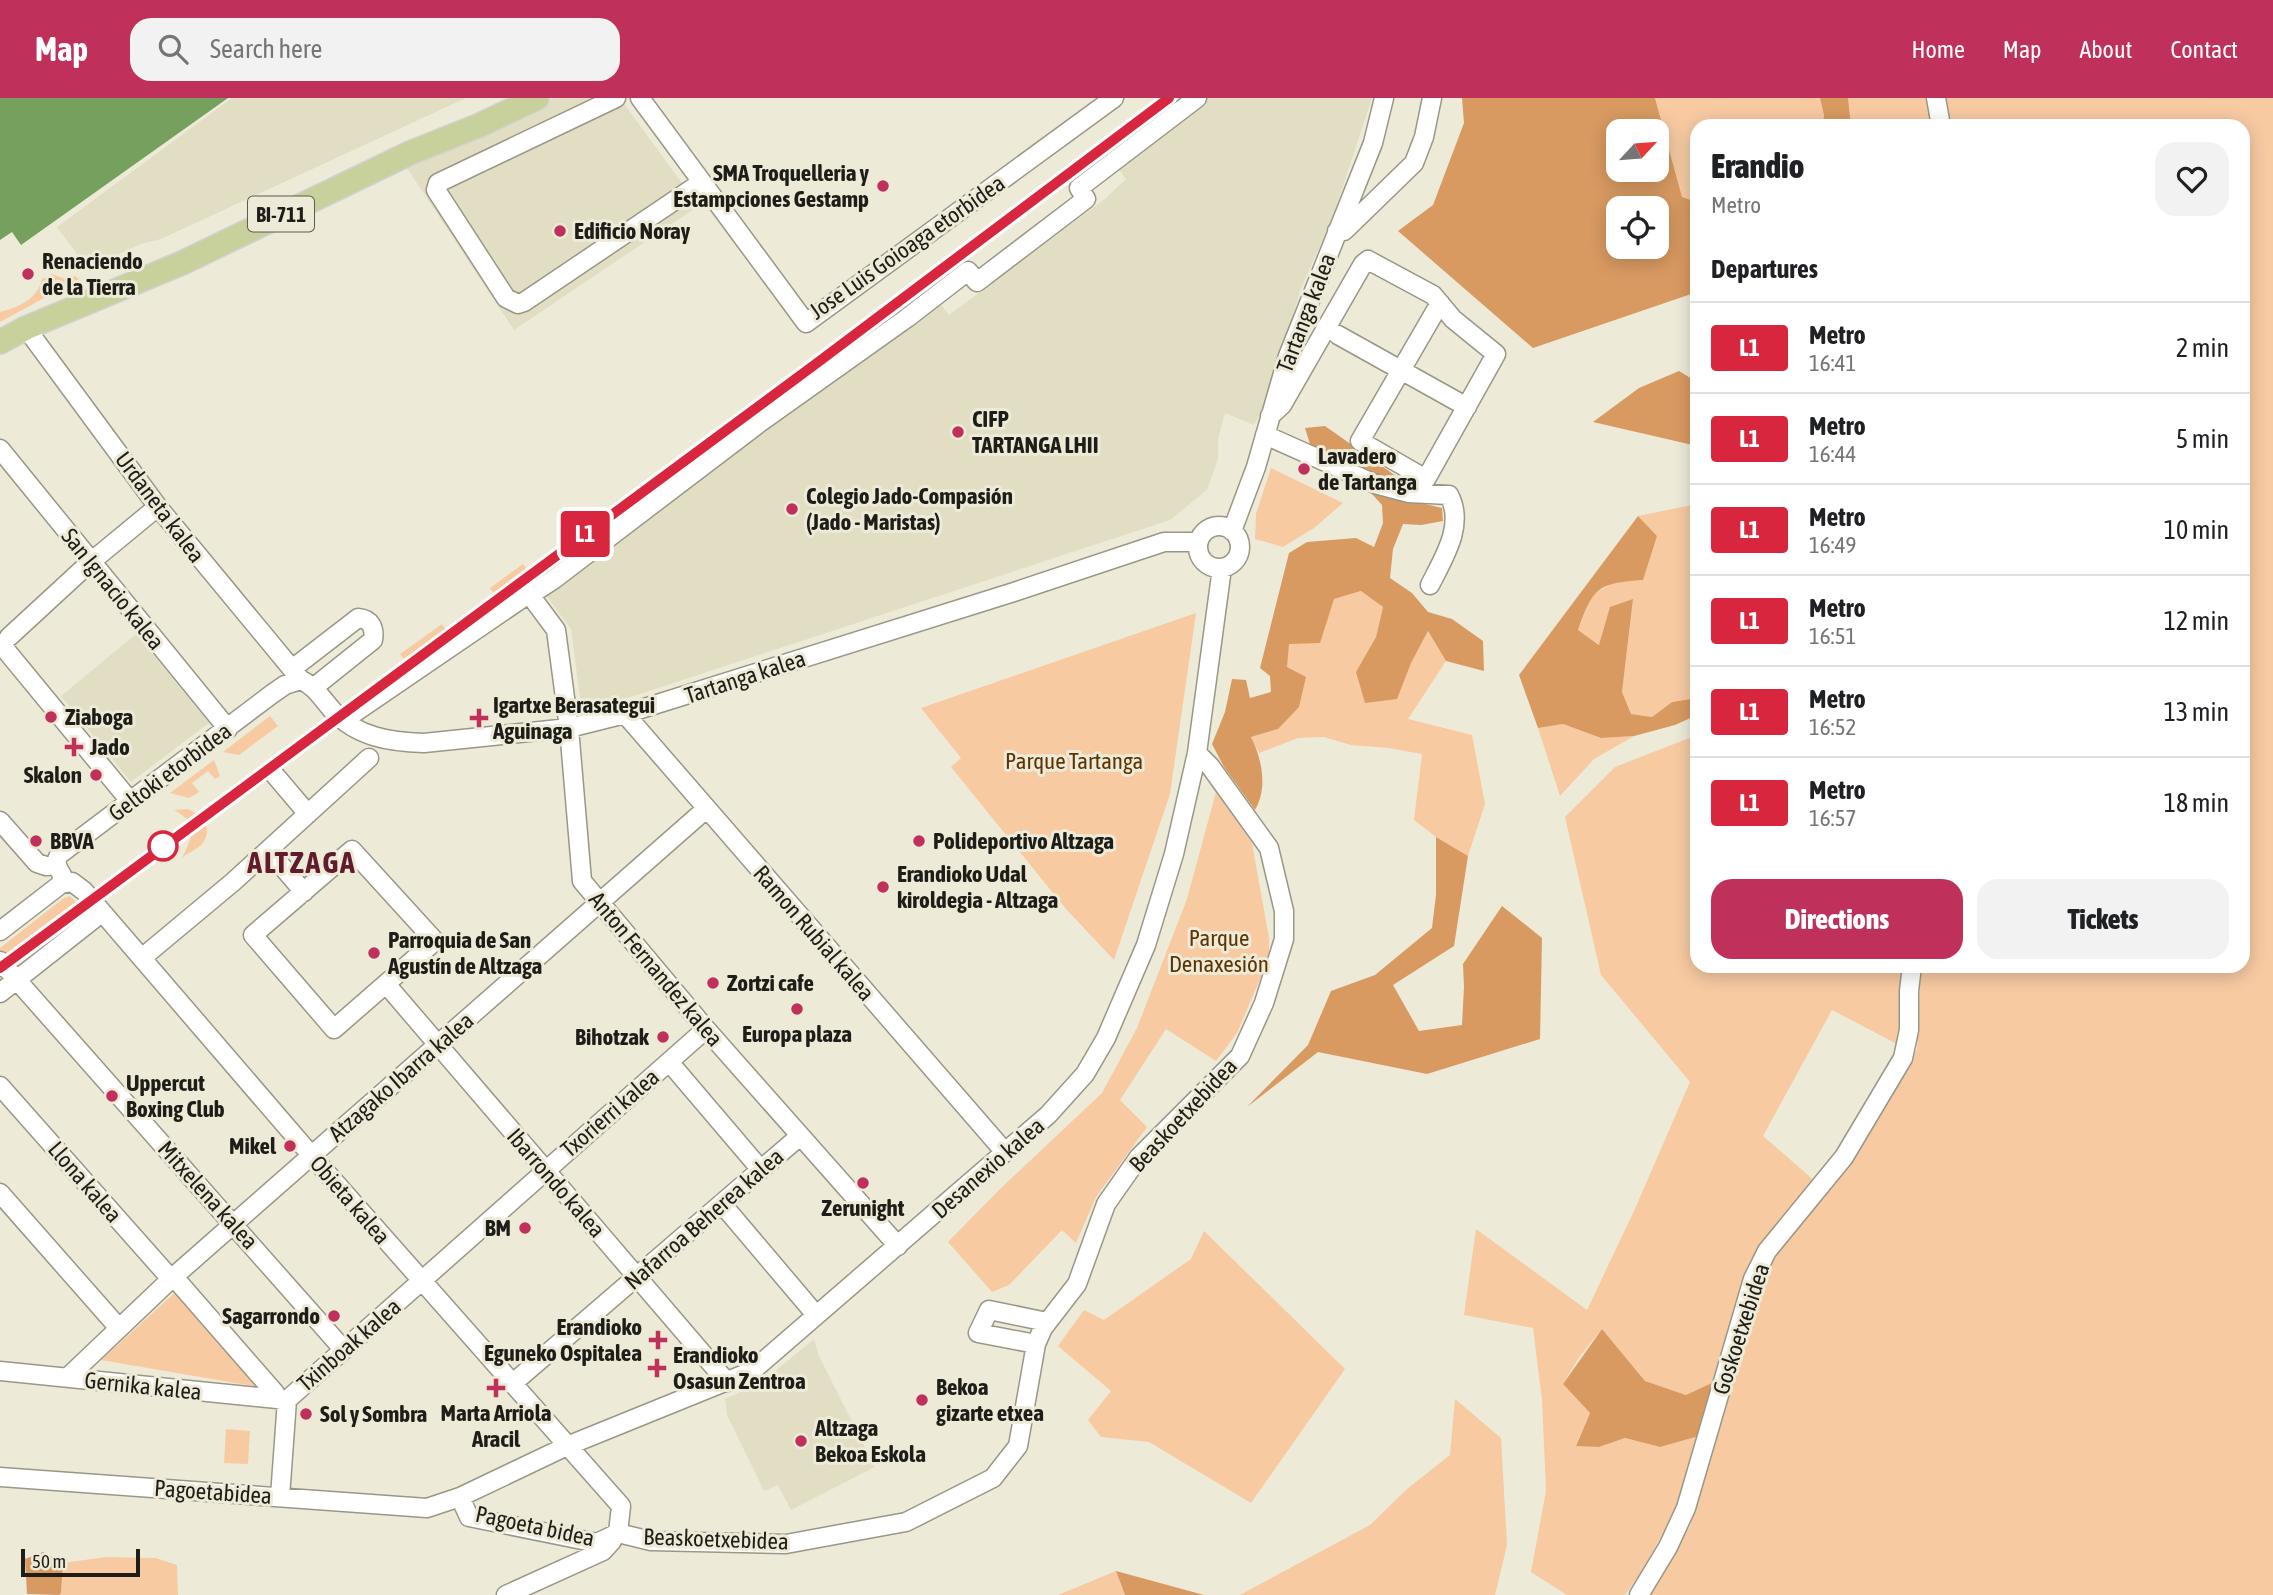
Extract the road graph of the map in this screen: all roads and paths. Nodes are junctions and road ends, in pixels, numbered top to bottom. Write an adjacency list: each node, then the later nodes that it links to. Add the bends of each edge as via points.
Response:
1 (537, 98): 13 (main road, BI-711, via 410,153 182,263)
2 (640, 98): 10 (street, Jose Luis Goioaga etorbidea)
3 (1114, 98): 10 (street, Jose Luis Goioaga etorbidea, via 806,323)
4 (1196, 98): 26 (street, via 1079,188 1086,199 977,282 968,271)
5 (1384, 98): 11 (street, Tartanga kalea, via 1373,143)
6 (1432, 98): 11 (street, via 1414,163 1344,231)
7 (1936, 98): 9 (street)
8 (610, 101): 10 (street, via 438,183 436,190 511,303 524,302)
9 (1940, 119)
10 (702, 182)
11 (1337, 231): 18 (street, Tartanga kalea, via 1288,356)
12 (1440, 303): 16 (street); 17 (street, via 1496,354); 18 (street, via 1368,260 1282,405)
13 (26, 328): 15 (main road, BI-711); 28 (street, Urdaneta kalea, via 167,517)
14 (1338, 335): 16 (street)
15 (0, 342)
16 (1401, 370): 17 (street); 17 (street, via 1360,441 1426,479)
17 (1466, 408)
18 (1270, 416): 19 (street, Tartanga kalea)
19 (1265, 435): 22 (street, Tartanga kalea); 25 (street, via 1375,484 1409,493 1449,495 1455,523)
20 (0, 449): 32 (street, San Ignacio kalea)
21 (155, 509): 27 (street)
22 (1232, 531): 23 (street, via 1212,526); 24 (street, via 1240,549 1234,562)
23 (1198, 542): 24 (street, via 1203,561); 30 (street, Tartanga kalea, via 1152,545)
24 (1222, 568): 33 (street, Desanexio kalea)
25 (1430, 585)
26 (530, 595): 29 (street); 31 (street, Anton Fernandez kalea, via 556,630)
27 (4, 640): 36 (street)
28 (302, 679): 31 (street, Tartanga kalea, via 335,713 364,734 403,743); 32 (street, Geltoki etorbidea, via 285,685)
29 (354, 713)
30 (625, 714): 31 (street, Tartanga kalea); 37 (street, Ramon Rubial kalea)
31 (569, 728): 43 (street, Anton Fernandez kalea, via 582,881)
32 (228, 729): 36 (street, Geltoki etorbidea)
33 (1197, 753): 57 (street, Desanexio kalea, via 1174,854 1146,945 1106,1038 1085,1074 1048,1115); 69 (street, Beaskoetxebidea, via 1269,848 1284,911 1284,940 1264,1003 1240,1056 1139,1157 1106,1203 1077,1284)
34 (369, 758): 38 (street)
35 (274, 774): 38 (street)
36 (130, 801): 41 (street, Geltoki etorbidea, via 60,854)
37 (706, 809): 43 (street, Atzagako Ibarra kalea); 57 (street, Ramon Rubial kalea)
38 (308, 814): 40 (street)
39 (0, 821): 41 (street, Obieta kalea, via 37,863)
40 (268, 850): 42 (street); 46 (street)
41 (60, 875): 45 (street, Geltoki etorbidea); 58 (street, Obieta kalea, via 84,891)
42 (304, 892): 50 (street, via 352,850 435,941); 50 (street, via 253,935 334,1029)
43 (601, 904): 52 (street, Anton Fernandez kalea); 53 (street, Atzagako Ibarra kalea)
44 (95, 918): 49 (street)
45 (0, 931)
46 (149, 952)
47 (0, 961): 49 (street, Mitxelena kalea)
48 (1911, 973): 85 (street, Goskoetxebidea, via 1903,1058 1844,1157 1767,1251 1753,1279 1686,1508)
49 (16, 980): 51 (street); 63 (street, Mitxelena kalea)
50 (386, 984): 53 (street, Ibarrondo kalea)
51 (0, 993)
52 (706, 1029): 56 (street, Anton Fernandez kalea); 60 (street, Txorierri kalea)
53 (438, 1046): 58 (street, Atzagako Ibarra kalea); 60 (street, Ibarrondo kalea)
54 (676, 1070): 59 (street)
55 (0, 1086): 67 (street, Llona kalea)
56 (800, 1136): 62 (street, Nafarroa Beherea kalea); 64 (street, Anton Fernandez kalea)
57 (1004, 1152): 64 (street, Desanexio kalea)
58 (311, 1155): 63 (street, Atzagako Ibarra kalea); 66 (street, Obieta kalea)
59 (756, 1164)
60 (545, 1170): 65 (street, Ibarrondo kalea); 66 (street, Txorierri kalea)
61 (0, 1194): 70 (street)
62 (722, 1205): 65 (street, Nafarroa Beherea kalea); 68 (street)
63 (234, 1224): 67 (street, Atzagako Ibarra kalea); 72 (street, Mitxelena kalea)
64 (898, 1246): 68 (street, Desanexio kalea)
65 (637, 1277): 75 (street, Ibarrondo kalea); 76 (street, Nafarroa Beherea kalea)
66 (422, 1281): 72 (street, Txinboak kalea); 76 (street, Obieta kalea)
67 (175, 1282): 70 (street, Atzagako Ibarra kalea); 77 (street, Llona kalea)
68 (816, 1315): 75 (street, Desanexio kalea, via 752,1371)
69 (1046, 1322): 71 (street, Beaskoetxebidea); 71 (street, via 989,1310 978,1333)
70 (118, 1327): 74 (street, Atzagako Ibarra kalea)
71 (1036, 1344): 83 (street, Beaskoetxebidea, via 1018,1446 993,1478 906,1522 786,1544 651,1541)
72 (343, 1349): 77 (street, Txinboak kalea)
73 (1, 1370): 74 (street, Gernika kalea)
74 (68, 1377): 77 (street, Gernika kalea)
75 (727, 1382): 78 (street, Desanexio kalea)
76 (512, 1384): 78 (street, Obieta kalea)
77 (281, 1397): 80 (street, Txinboak kalea)
78 (567, 1446): 81 (street, Desanexio kalea); 83 (street, Obieta kalea, via 621,1506)
79 (0, 1477): 80 (street, Pagoetabidea)
80 (280, 1497): 82 (street, Pagoetabidea)
81 (460, 1497): 82 (street, Desanexio kalea); 83 (street, Pagoeta bidea, via 469,1517 597,1543)
82 (427, 1508)
83 (618, 1533): 84 (street, via 603,1551)
84 (506, 1595)
85 (1639, 1595)

